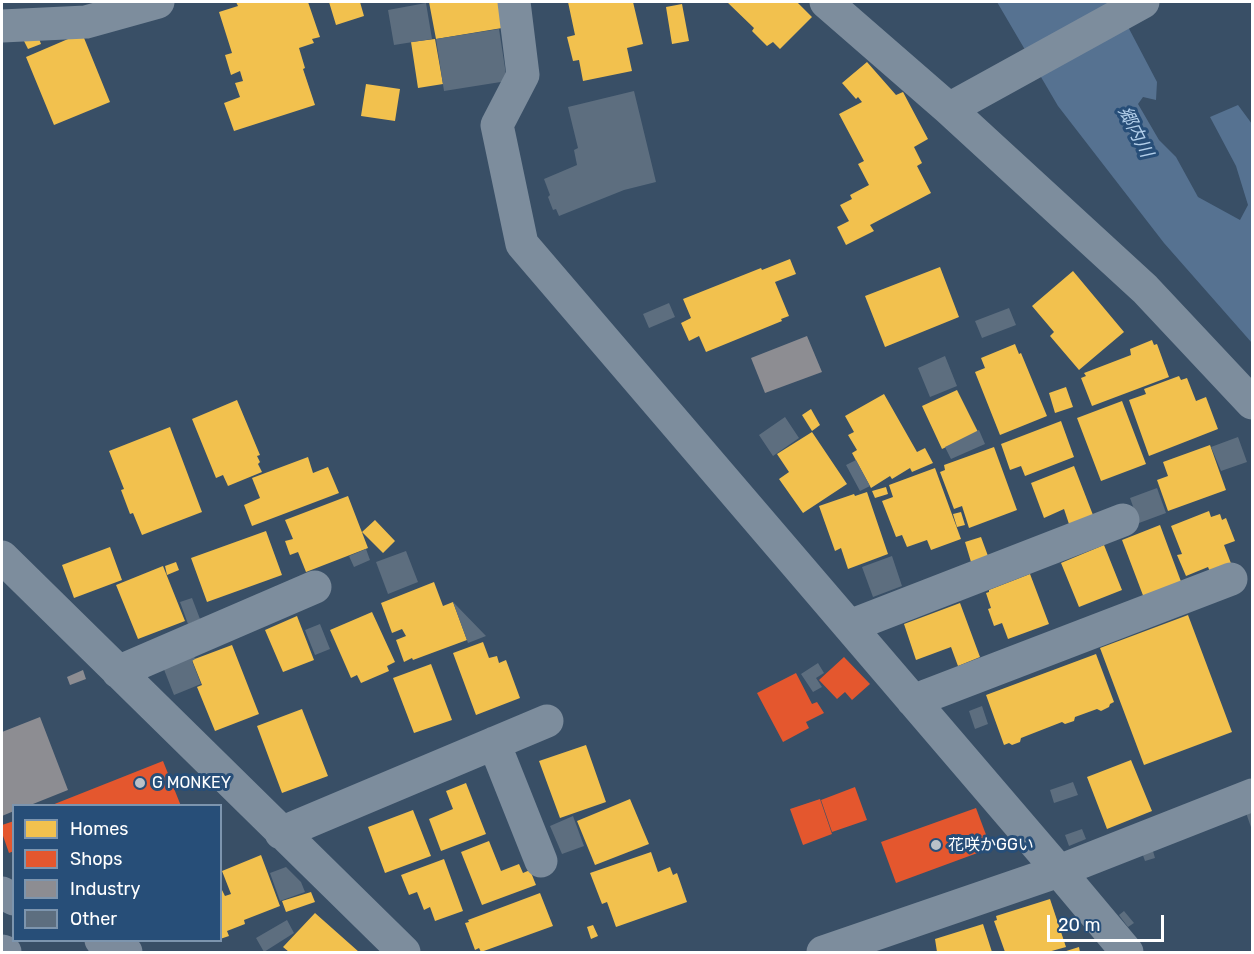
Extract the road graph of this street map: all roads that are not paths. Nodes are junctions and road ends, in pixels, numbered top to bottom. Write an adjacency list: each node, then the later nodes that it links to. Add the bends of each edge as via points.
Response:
1 (158, 2): 5 (street, via 86,22)
2 (514, 2): 12 (street, via 524,75 497,125 522,244)
3 (826, 2): 6 (street)
4 (1143, 2): 6 (street)
5 (2, 26)
6 (949, 109): 7 (street, via 1145,289)
7 (1252, 403)
8 (1123, 520): 12 (street)
9 (2, 557): 13 (street)
10 (1232, 579): 14 (street)
11 (315, 587): 13 (street)
12 (850, 626): 14 (street)
13 (118, 672): 18 (street)
14 (914, 701): 20 (street)
15 (547, 721): 16 (street)
16 (494, 743): 18 (street); 19 (street)
17 (1252, 795): 20 (street)
18 (281, 833): 23 (street)
19 (541, 861)
20 (1059, 871): 24 (street); 25 (street)
21 (105, 942): 22 (main road)
22 (126, 952)
23 (404, 952)
24 (823, 952)
25 (1127, 952)

